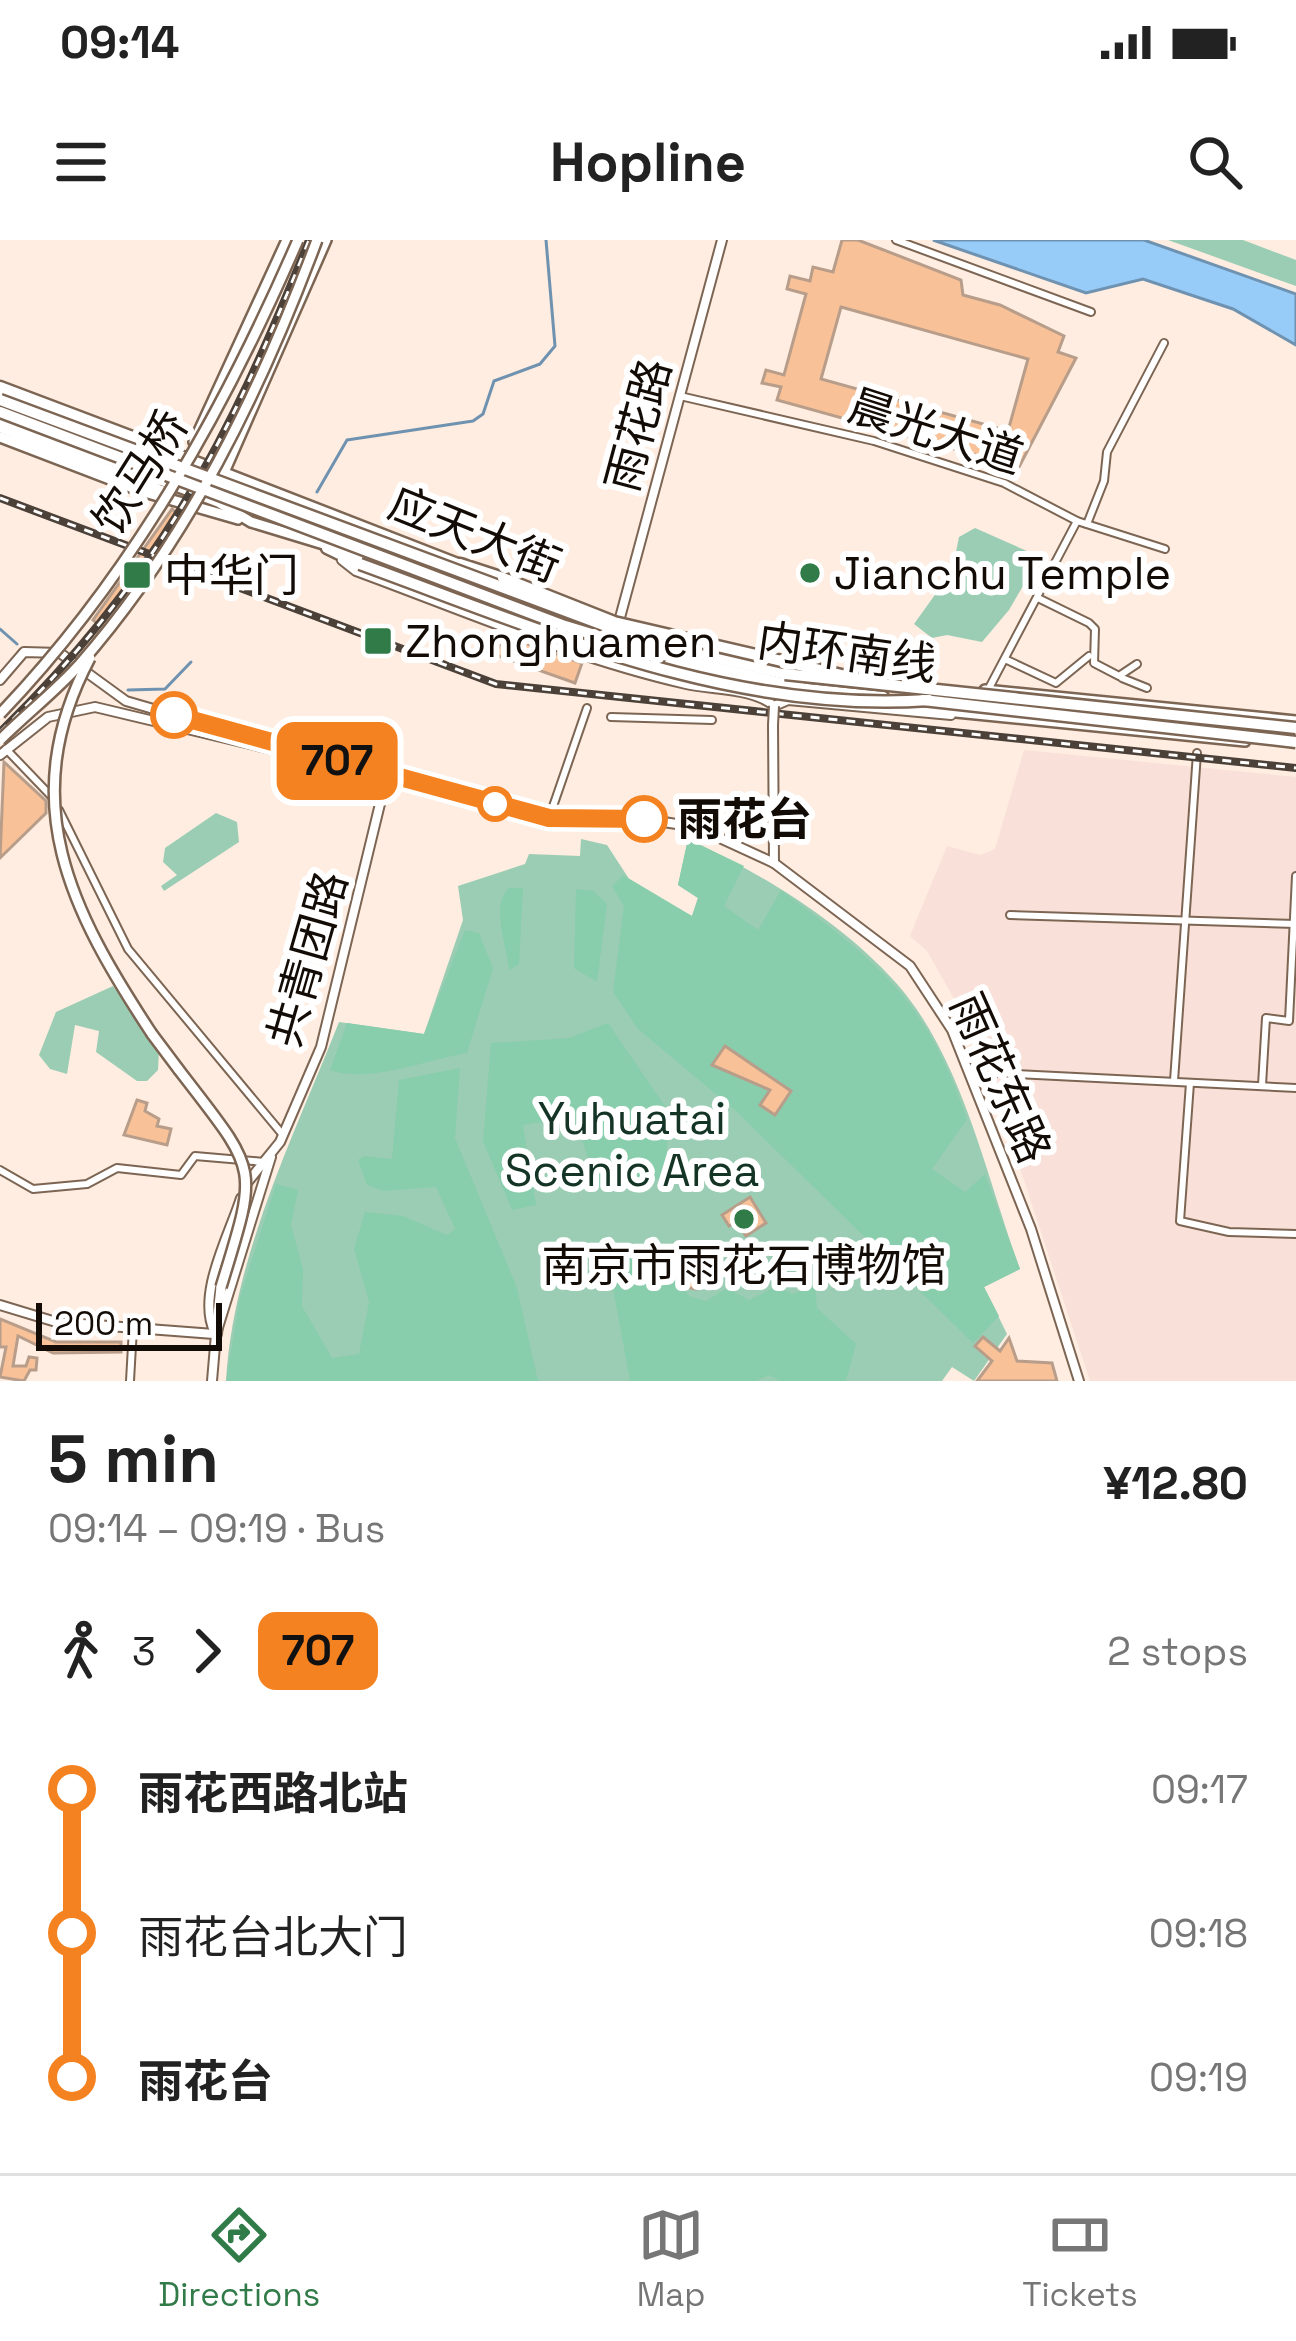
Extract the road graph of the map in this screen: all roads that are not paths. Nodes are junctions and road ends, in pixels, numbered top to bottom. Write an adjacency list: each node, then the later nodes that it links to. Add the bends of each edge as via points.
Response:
1 (287, 240): 14 (main road)
2 (298, 240): 40 (main road, 饮马桥, bridge, via 172,492 68,637)
3 (317, 240): 24 (main road, bridge, via 214,474)
4 (326, 240): 15 (main road)
5 (722, 240): 10 (street, 雨花路)
6 (896, 240): 7 (street)
7 (1091, 312)
8 (1164, 343): 18 (street, via 1107,452)
9 (0, 393): 13 (highway); 13 (main road, 应天大街); 32 (highway, 内环南线, bridge, via 586,623 785,674)
10 (680, 396): 17 (street, 晨光大道, via 896,448 1004,483); 23 (street, 雨花路)
11 (0, 419): 16 (highway); 36 (highway, 内环南线, bridge, via 607,640 807,688)
12 (0, 437): 16 (main road, 应天大街, via 141,490)
13 (164, 448): 14 (main road, 应天大街)
14 (187, 456): 15 (main road, 应天大街); 16 (main road)
15 (225, 470): 21 (main road, 应天大街)
16 (168, 489): 19 (main road, 应天大街)
17 (1077, 521): 18 (street, 晨光大道); 22 (street)
18 (1087, 524): 20 (street, 晨光大道)
19 (327, 548): 25 (main road, 应天大街); 29 (street, 应天大街, via 356,571); 36 (highway, bridge, via 631,662 811,700)
20 (1165, 549)
21 (460, 564): 23 (main road, 应天大街); 32 (highway, bridge, via 614,622)
22 (1040, 599): 26 (street, via 1089,623); 27 (street)
23 (617, 628): 25 (street, 雨花路); 35 (main road, 应天大街, via 824,674)
24 (105, 632): 47 (main road, bridge); 67 (main road, bridge, via 64,722 56,836 76,904 246,1170 246,1212 221,1287)
25 (609, 648): 29 (street); 41 (main road, 应天大街, via 775,688)
26 (1090, 655): 27 (street, via 1061,682); 30 (street)
27 (1007, 660): 35 (street)
28 (1137, 664): 30 (street)
29 (609, 668): 37 (street, 应天大街)
30 (1119, 676): 34 (street)
31 (0, 680): 33 (street, via 24,652 52,650)
32 (877, 686): 45 (highway, 内环南线, bridge)
33 (108, 688): 38 (street, via 109,702); 49 (street, via 126,701)
34 (1147, 688)
35 (988, 690): 43 (main road); 45 (main road, 应天大街)
36 (929, 700): 46 (highway, 内环南线, bridge)
37 (774, 706): 41 (street, 应天大街, via 788,700); 51 (street, bridge)
38 (95, 707): 47 (street, via 48,716); 49 (street)
39 (587, 708): 50 (street)
40 (0, 714)
41 (952, 715): 43 (main road, 应天大街)
42 (610, 717): 44 (street)
43 (986, 718): 46 (main road, 应天大街)
44 (712, 720)
45 (1296, 724)
46 (1296, 744)
47 (2, 748): 61 (street, via 51,794 128,949)
48 (1197, 753): 54 (street)
49 (387, 775): 50 (street, 雨花东路); 61 (street, 共青团路, via 330,1014)
50 (549, 818): 51 (street, 雨花东路, via 696,827)
51 (775, 863): 70 (street, 雨花东路, via 910,966 952,1030 1031,1228)
52 (1296, 877): 55 (street)
53 (1010, 915): 54 (street)
54 (1185, 920): 55 (street); 57 (street)
55 (1294, 924): 59 (street, via 1289,1021 1266,1018)
56 (998, 1073): 57 (street)
57 (1174, 1081): 58 (street)
58 (1190, 1083): 59 (street); 64 (street, via 1180,1222)
59 (1262, 1085): 60 (street)
60 (1296, 1088)
61 (284, 1135): 62 (street, 共青团路)
62 (269, 1158): 63 (street, via 195,1156 181,1175 117,1168 59,1190 33,1190); 67 (street, 共青团路); 67 (street, 共青团路, via 247,1182 213,1286 208,1315)
63 (0, 1170)
64 (1296, 1234)
65 (0, 1305): 66 (street, via 28,1318)
66 (133, 1328): 67 (street); 68 (street)
67 (216, 1334): 69 (street, 共青团路)
68 (130, 1381)
69 (212, 1381)
70 (1079, 1381)

